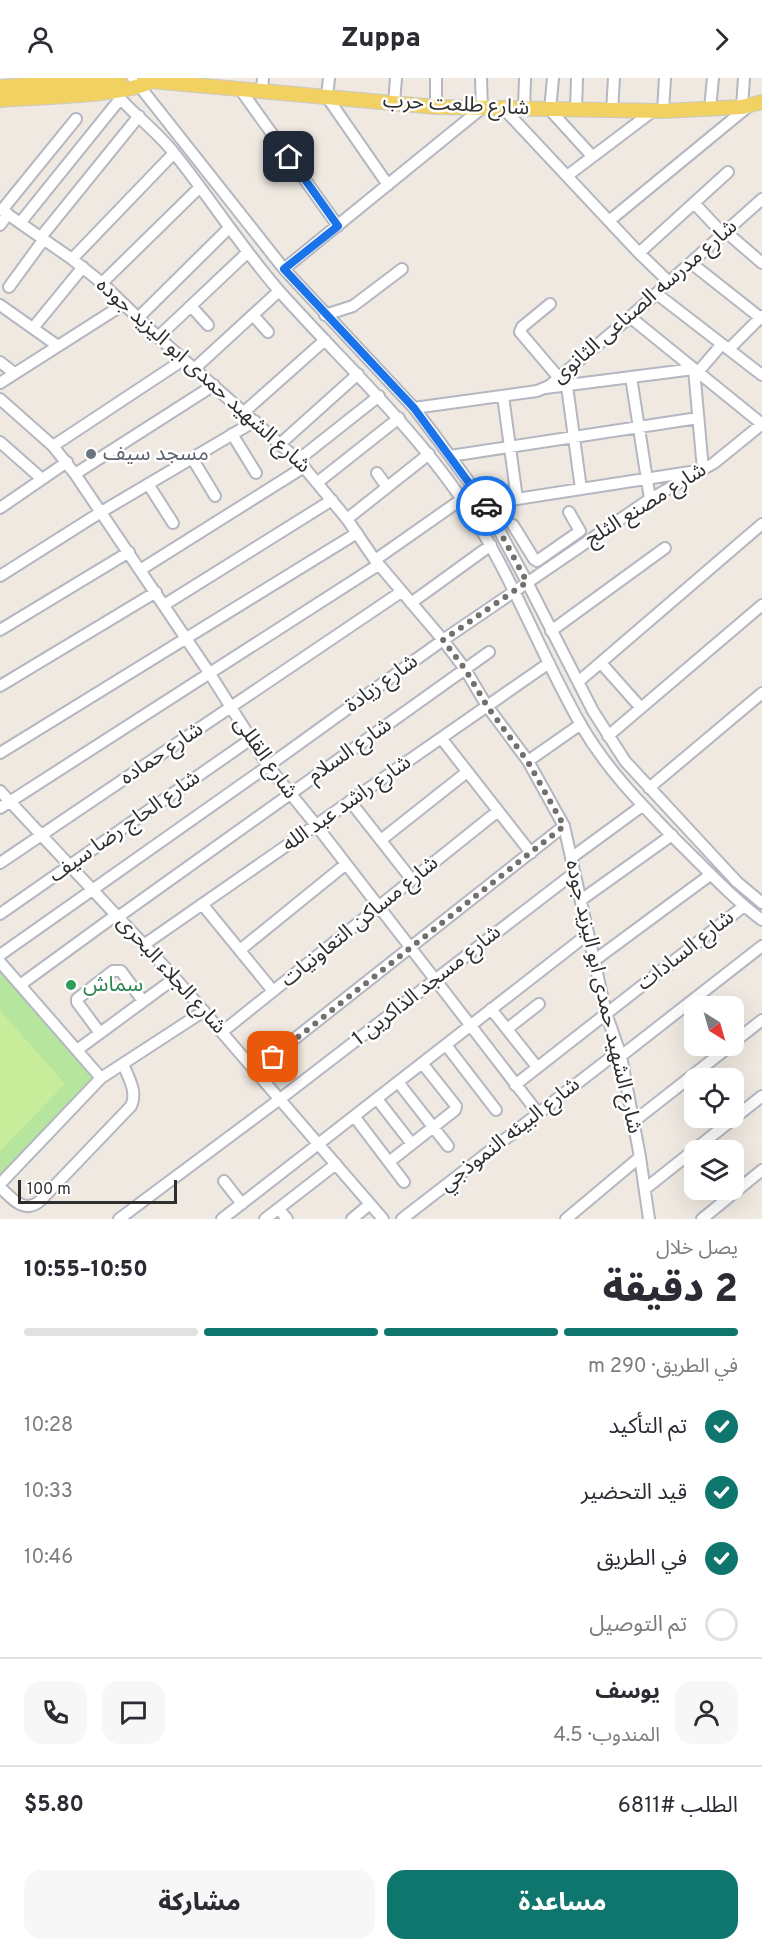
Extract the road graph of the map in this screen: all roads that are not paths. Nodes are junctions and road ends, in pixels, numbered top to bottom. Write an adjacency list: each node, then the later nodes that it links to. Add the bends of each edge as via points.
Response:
1 (104, 78): 2 (main road); 16 (main road); 19 (street)
2 (120, 78)
3 (329, 78): 20 (street)
4 (396, 78): 22 (street)
5 (436, 78): 24 (street)
6 (481, 78): 25 (street)
7 (525, 78): 27 (street)
8 (552, 78): 29 (street)
9 (577, 78): 30 (street)
10 (614, 78): 31 (street)
11 (664, 78): 32 (street)
12 (713, 78): 28 (street)
13 (744, 78): 23 (street)
14 (142, 81): 15 (main road, شارع طلعت حرب); 19 (main road, شارع طلعت حرب); 57 (street)
15 (192, 81): 18 (main road, شارع طلعت حرب)
16 (5, 84)
17 (262, 84): 18 (main road, شارع طلعت حرب); 20 (main road, شارع طلعت حرب)
18 (240, 89): 47 (street)
19 (116, 95): 21 (main road, شارع طلعت حرب); 33 (street); 45 (street)
20 (327, 97): 22 (main road, شارع طلعت حرب); 39 (street)
21 (0, 100)
22 (394, 103): 24 (main road, شارع طلعت حرب)
23 (754, 106): 28 (main road, شارع طلعت حرب); 44 (street)
24 (436, 107): 25 (main road, شارع طلعت حرب)
25 (482, 108): 26 (main road, شارع طلعت حرب); 39 (street)
26 (504, 109): 27 (main road, شارع طلعت حرب); 38 (street)
27 (524, 109): 29 (main road, شارع طلعت حرب)
28 (710, 109): 32 (main road, شارع طلعت حرب)
29 (550, 110): 30 (main road, شارع طلعت حرب); 36 (street)
30 (576, 110): 31 (main road, شارع طلعت حرب)
31 (612, 111): 32 (main road, شارع طلعت حرب)
32 (658, 111): 36 (street)
33 (140, 116): 35 (street); 50 (street)
34 (76, 119): 43 (street)
35 (174, 153): 40 (street); 53 (street)
36 (592, 156): 38 (street)
37 (728, 172): 41 (street)
38 (567, 176): 44 (street)
39 (388, 185): 47 (street)
40 (200, 187): 48 (street); 60 (street)
41 (694, 203): 49 (street); 52 (street)
42 (760, 204): 49 (street, شارع مدرسه الصناعى الثانوى)
43 (3, 211): 45 (street, شارع الشهيد حمدى ابو اليزيد جوده); 46 (street)
44 (609, 221): 52 (street)
45 (21, 223): 50 (street, شارع الشهيد حمدى ابو اليزيد جوده)
46 (0, 225)
47 (338, 226): 57 (street)
48 (229, 228): 51 (street); 72 (street)
49 (724, 233): 54 (street, شارع مدرسه الصناعى الثانوى); 55 (street)
50 (42, 238): 53 (street, شارع الشهيد حمدى ابو اليزيد جوده); 61 (street)
51 (248, 252): 62 (street); 67 (street)
52 (639, 253): 59 (street)
53 (72, 259): 56 (street, شارع الشهيد حمدى ابو اليزيد جوده)
54 (691, 263): 59 (street, شارع مدرسه الصناعى الثانوى); 71 (street)
55 (762, 263)
56 (82, 267): 60 (street, شارع الشهيد حمدى ابو اليزيد جوده); 74 (street)
57 (284, 269): 69 (street)
58 (402, 269): 69 (street, via 353,306)
59 (669, 282): 63 (street, شارع مدرسه الصناعى الثانوى)
60 (102, 283): 64 (street, شارع الشهيد حمدى ابو اليزيد جوده)
61 (9, 287)
62 (279, 291): 68 (street); 77 (street)
63 (657, 294): 70 (street, شارع مدرسه الصناعى الثانوى); 79 (street)
64 (124, 304): 72 (street, شارع الشهيد حمدى ابو اليزيد جوده); 78 (street)
65 (550, 304): 88 (street, via 520,332)
66 (0, 305): 74 (street)
67 (191, 306): 73 (street); 76 (street)
68 (253, 315): 75 (street); 82 (street)
69 (325, 315): 94 (street)
70 (630, 317): 83 (street); 88 (street, شارع مدرسه الصناعى الثانوى)
71 (761, 317): 79 (street)
72 (138, 318): 76 (street, شارع الشهيد حمدى ابو اليزيد جوده)
73 (208, 325)
74 (33, 328): 78 (street)
75 (268, 332)
76 (158, 338): 80 (street, شارع الشهيد حمدى ابو اليزيد جوده)
77 (325, 340): 85 (street); 95 (street)
78 (58, 346): 84 (street)
79 (725, 346): 83 (street); 86 (street)
80 (183, 360): 82 (street, شارع الشهيد حمدى ابو اليزيد جوده); 105 (street)
81 (0, 362): 84 (street)
82 (194, 369): 90 (street, شارع الشهيد حمدى ابو اليزيد جوده)
83 (696, 370): 87 (street); 97 (street); 99 (street)
84 (14, 373): 89 (street)
85 (358, 374): 91 (street); 104 (street)
86 (762, 375)
87 (631, 377): 88 (street); 100 (street)
88 (563, 382): 92 (street, شارع مدرسه الصناعى الثانوى); 102 (street)
89 (0, 383)
90 (214, 385): 95 (street, شارع الشهيد حمدى ابو اليزيد جوده); 115 (street)
91 (379, 396): 96 (street); 111 (street)
92 (503, 396): 94 (street, شارع مدرسه الصناعى الثانوى); 106 (street)
93 (0, 399): 105 (street, شارع القللى)
94 (414, 408): 108 (street)
95 (244, 411): 98 (street, شارع الشهيد حمدى ابو اليزيد جوده)
96 (399, 418): 107 (street); 118 (street)
97 (698, 418): 100 (street); 112 (street)
98 (255, 421): 101 (street); 104 (street, شارع الشهيد حمدى ابو اليزيد جوده)
99 (762, 424): 112 (street, شارع مصنع الثلج)
100 (639, 427): 102 (street); 117 (street)
101 (232, 434): 109 (street); 113 (street)
102 (574, 437): 106 (street); 121 (street)
103 (0, 442): 116 (street)
104 (280, 444): 111 (street, شارع الشهيد حمدى ابو اليزيد جوده)
105 (53, 446): 110 (street, شارع القللى)
106 (510, 447): 108 (street); 124 (street)
107 (429, 454): 120 (street); 123 (street)
108 (450, 456): 128 (street)
109 (192, 458): 119 (street); 122 (street)
110 (67, 462): 115 (street, شارع القللى); 116 (street)
111 (301, 463): 118 (street, شارع الشهيد حمدى ابو اليزيد جوده); 142 (street)
112 (703, 470): 117 (street); 125 (street, شارع مصنع الثلج)
113 (256, 473)
114 (377, 473): 120 (street)
115 (75, 474): 129 (street, شارع القللى)
116 (42, 479): 127 (street)
117 (647, 479): 121 (street); 125 (street)
118 (318, 482): 126 (street, شارع الشهيد حمدى ابو اليزيد جوده)
119 (148, 484): 129 (street); 132 (street)
120 (387, 487): 131 (street)
121 (581, 489): 124 (street)
122 (216, 496)
123 (462, 499): 136 (street); 141 (street)
124 (517, 499): 128 (street)
125 (650, 499): 144 (street, شارع مصنع الثلج)
126 (332, 501): 131 (street, شارع الشهيد حمدى ابو اليزيد جوده); 149 (street)
127 (3, 502)
128 (485, 504): 140 (street)
129 (101, 512): 138 (street, شارع القللى); 143 (street)
130 (569, 512): 139 (street, via 579,533 539,561)
131 (346, 519): 135 (street, شارع الشهيد حمدى ابو اليزيد جوده)
132 (173, 523)
133 (762, 524): 157 (street)
134 (513, 525): 139 (street)
135 (357, 533): 141 (street, شارع الشهيد حمدى ابو اليزيد جوده); 153 (street)
136 (491, 545): 145 (street); 148 (street)
137 (665, 548): 152 (street)
138 (129, 552): 142 (street, شارع القللى); 151 (street)
139 (529, 552): 140 (street)
140 (515, 560): 144 (street)
141 (376, 562): 147 (street, شارع الشهيد حمدى ابو اليزيد جوده); 159 (street)
142 (140, 570): 146 (street, شارع القللى)
143 (0, 576)
144 (527, 582): 145 (street, شارع زيادة); 152 (street)
145 (514, 590): 154 (street, شارع زيادة); 156 (street)
146 (156, 592): 149 (street, شارع القللى); 161 (street)
147 (401, 592): 148 (street, شارع الشهيد حمدى ابو اليزيد جوده); 164 (street, شارع حماده)
148 (411, 603): 154 (street, شارع الشهيد حمدى ابو اليزيد جوده)
149 (164, 605): 153 (street, شارع القللى)
150 (762, 606): 165 (street)
151 (0, 630)
152 (551, 631): 160 (street)
153 (186, 639): 159 (street, شارع القللى); 170 (street)
154 (443, 640): 158 (street, شارع الشهيد حمدى ابو اليزيد جوده); 172 (street, شارع زيادة)
155 (489, 652): 158 (street, شارع السلام)
156 (549, 663): 163 (street, شارع راشد عبد الله); 166 (street)
157 (601, 663): 160 (street); 165 (street)
158 (465, 669): 163 (street, شارع الشهيد حمدى ابو اليزيد جوده); 176 (street, شارع السلام)
159 (210, 674): 164 (street, شارع القللى); 178 (street)
160 (579, 682): 167 (street)
161 (0, 686)
162 (762, 693): 174 (street)
163 (487, 706): 168 (street, شارع راشد عبد الله); 171 (street, شارع الشهيد حمدى ابو اليزيد جوده)
164 (231, 708): 169 (street, شارع القللى); 183 (street, شارع حماده)
165 (641, 708): 167 (street)
166 (581, 724): 171 (street); 179 (street, via 602,758)
167 (608, 736): 174 (street)
168 (441, 738): 173 (street); 177 (street, شارع راشد عبد الله)
169 (251, 739): 172 (street, شارع القللى); 190 (street, شارع الحاج رضا سيف)
170 (0, 753)
171 (528, 762): 182 (street, شارع الشهيد حمدى ابو اليزيد جوده)
172 (268, 766): 176 (street, شارع القللى); 194 (street, شارع زيادة)
173 (467, 772): 180 (street); 185 (street)
174 (650, 788): 195 (street)
175 (0, 791): 178 (street, شارع الجلاء البحرى)
176 (289, 795): 181 (street, شارع القللى); 201 (street, شارع السلام)
177 (350, 801): 181 (street, شارع راشد عبد الله); 185 (street)
178 (5, 805): 183 (street, شارع الجلاء البحرى)
179 (642, 806): 184 (street); 187 (street)
180 (498, 811): 186 (street); 193 (street, شارع مساكن التعاونيات)
181 (316, 825): 189 (street, شارع القللى); 197 (street, شارع راشد عبد الله)
182 (564, 826): 186 (street); 187 (street, شارع الشهيد حمدى ابو اليزيد جوده)
183 (41, 835): 188 (street, شارع حماده); 190 (street, شارع الجلاء البحرى)
184 (672, 835): 192 (street); 196 (street)
185 (381, 840): 193 (street)
186 (531, 853): 206 (street)
187 (571, 858): 191 (street, شارع الشهيد حمدى ابو اليزيد جوده)
188 (0, 863)
189 (346, 864): 198 (street, شارع القللى); 207 (street)
190 (70, 866): 194 (street, شارع الجلاء البحرى); 200 (street, شارع الحاج رضا سيف)
191 (574, 873): 196 (street, شارع الشهيد حمدى ابو اليزيد جوده); 212 (street, شارع مسجد الذاكرين 1)
192 (710, 875): 199 (street); 209 (street)
193 (412, 880): 198 (street, شارع مساكن التعاونيات)
194 (93, 890): 201 (street, شارع الجلاء البحرى); 208 (street, شارع زيادة)
195 (759, 897)
196 (580, 900): 203 (street, شارع الشهيد حمدى ابو اليزيد جوده)
197 (202, 904): 204 (street, شارع راشد عبد الله); 207 (street)
198 (379, 906): 206 (street, شارع القللى); 214 (street, شارع مساكن التعاونيات)
199 (744, 906): 202 (street); 219 (street, شارع السادات)
200 (0, 914)
201 (117, 916): 204 (street, شارع الجلاء البحرى); 213 (street, شارع السلام)
202 (762, 920)
203 (588, 934): 209 (street, شارع الشهيد حمدى ابو اليزيد جوده); 217 (street)
204 (145, 945): 211 (street, شارع الجلاء البحرى)
205 (762, 946): 228 (street, شارع البيئه النموذجي)
206 (410, 948): 212 (street, شارع القللى); 233 (street)
207 (240, 951): 214 (street)
208 (0, 955)
209 (595, 960): 219 (street, شارع الشهيد حمدى ابو اليزيد جوده)
210 (0, 962): 213 (street)
211 (175, 978): 215 (street); 218 (street, شارع الجلاء البحرى)
212 (434, 980): 221 (street, شارع القللى); 238 (street, شارع مسجد الذاكرين 1)
213 (20, 985): 227 (street)
214 (273, 991): 223 (street, شارع مساكن التعاونيات)
215 (143, 1001): 224 (street); 224 (street, via 121,971 113,971 77,999)
216 (539, 1004): 222 (street)
217 (491, 1009): 221 (street); 222 (street)
218 (204, 1011): 223 (street, شارع الجلاء البحرى); 231 (street)
219 (606, 1013): 228 (street, شارع الشهيد حمدى ابو اليزيد جوده); 232 (street, شارع السادات)
220 (762, 1020): 225 (street)
221 (470, 1026): 226 (street); 236 (street, شارع القللى)
222 (507, 1029): 232 (street)
223 (222, 1032): 233 (street, شارع الجلاء البحرى)
224 (100, 1033): 227 (street)
225 (744, 1034)
226 (446, 1045): 230 (street); 240 (street)
227 (77, 1050): 234 (street)
228 (620, 1054): 241 (street, شارع البيئه النموذجي); 243 (street, شارع الشهيد حمدى ابو اليزيد جوده)
229 (717, 1056): 243 (street)
230 (422, 1063): 235 (street); 244 (street, via 456,1106)
231 (123, 1064): 234 (street); 254 (street, via 134,1091 131,1106 41,1200 32,1206 21,1206)
232 (537, 1067): 236 (street, شارع السادات)
233 (255, 1070): 238 (street, شارع الجلاء البحرى)
234 (101, 1078): 254 (street)
235 (398, 1082): 239 (street); 244 (street)
236 (515, 1084): 241 (street, شارع القللى)
237 (762, 1096): 255 (street)
238 (280, 1099): 245 (street, شارع الجلاء البحرى); 259 (street, شارع مسجد الذاكرين 1)
239 (377, 1099): 242 (street); 246 (street)
240 (496, 1110)
241 (538, 1113): 265 (street, شارع البيئه النموذجي)
242 (354, 1116): 245 (street); 249 (street)
243 (633, 1122): 248 (street, شارع الشهيد حمدى ابو اليزيد جوده)
244 (433, 1127): 246 (street); 247 (street)
245 (319, 1143): 250 (street, شارع الجلاء البحرى); 256 (street)
246 (412, 1144): 249 (street)
247 (448, 1146)
248 (640, 1157): 255 (street, شارع الشهيد حمدى ابو اليزيد جوده); 266 (street)
249 (389, 1162): 253 (street)
250 (336, 1164): 257 (street, شارع الجلاء البحرى); 258 (street)
251 (762, 1170): 268 (street)
252 (224, 1181): 256 (street)
253 (404, 1182)
254 (0, 1186)
255 (645, 1189): 267 (street, شارع الشهيد حمدى ابو اليزيد جوده)
256 (242, 1204): 260 (street)
257 (370, 1204): 263 (street); 264 (street, شارع الجلاء البحرى)
258 (279, 1209): 261 (street); 262 (street)
259 (119, 1219)
260 (222, 1219)
261 (265, 1219)
262 (287, 1219)
263 (352, 1219)
264 (382, 1219)
265 (402, 1219)
266 (566, 1219)
267 (649, 1219)
268 (702, 1219)

